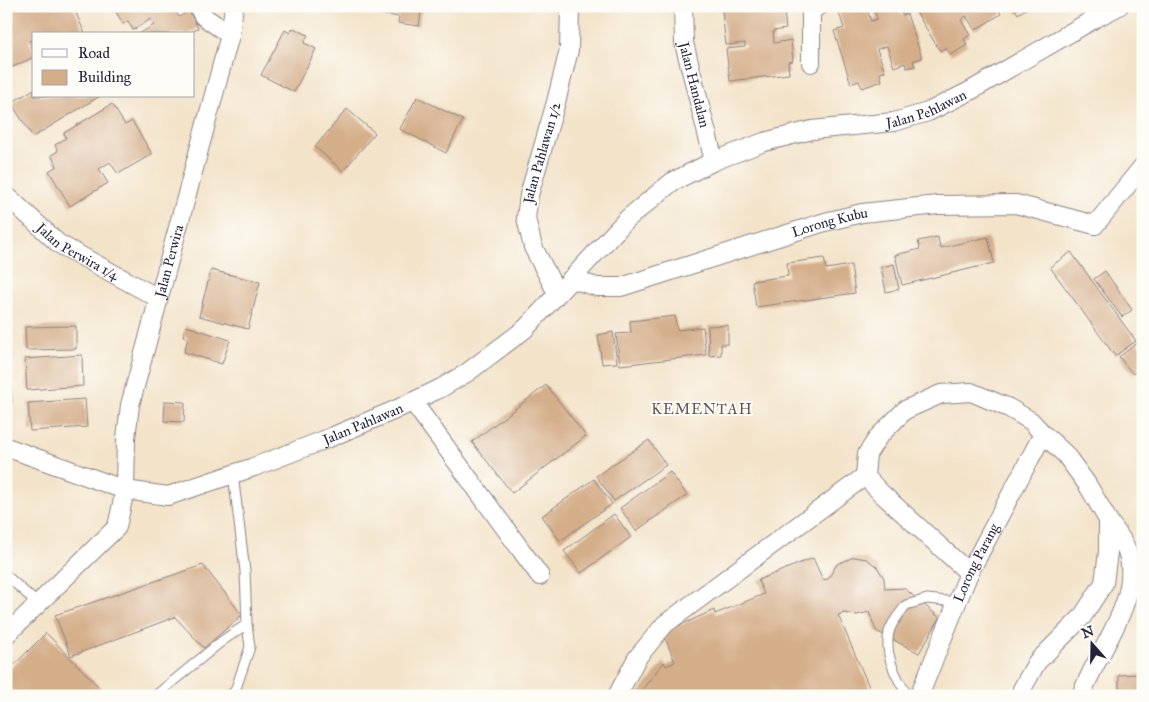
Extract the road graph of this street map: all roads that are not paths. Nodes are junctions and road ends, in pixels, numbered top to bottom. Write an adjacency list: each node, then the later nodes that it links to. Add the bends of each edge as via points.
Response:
1 (198, 6): 7 (street, via 203,16)
2 (234, 6): 7 (street, Jalan Perwira)
3 (570, 6): 13 (street, Jalan Pahlawan 1/2, via 569,50 529,194 526,218 533,247)
4 (683, 6): 9 (street, Jalan Handalan, via 684,43)
5 (1119, 6): 9 (street, Jalan Pehlawan, via 928,112 894,122 812,130 764,142)
6 (814, 8): 8 (street)
7 (230, 36): 14 (street, Jalan Perwira)
8 (811, 63)
9 (714, 161): 12 (street, Jalan Pahlawan, via 672,182 627,219)
10 (1142, 167): 12 (street, Lorong Kubu, via 1095,225 1016,204 938,205 862,213 816,225 621,288 596,287)
11 (6, 195): 14 (street, Jalan Perwira 1/4, via 59,244)
12 (572, 280): 13 (street, Jalan Pahlawan)
13 (557, 293): 15 (street, Jalan Pahlawan, via 525,329 475,366)
14 (158, 298): 20 (street, Jalan Perwira, via 130,405)
15 (413, 402): 18 (street, Jalan Pahlawan); 24 (street)
16 (1042, 434): 19 (street, via 1031,421 971,392 941,394 905,410 879,436 867,454); 21 (street, via 1065,454); 22 (street, Lorong Parang)
17 (6, 447): 20 (street, Jalan Pahlawan)
18 (233, 474): 20 (street, Jalan Pahlawan, via 168,496); 27 (lane, via 245,571)
19 (865, 476): 22 (street); 31 (street, via 665,624 637,658)
20 (125, 490): 26 (street, via 117,526)
21 (1108, 520): 34 (street, via 1104,583 1082,617 1037,662); 35 (street, via 1125,546 1132,573 1121,618)
22 (969, 573): 25 (street, Lorong Parang)
23 (6, 575): 26 (lane)
24 (540, 576)
25 (957, 602): 32 (lane, via 927,599 906,605 889,631 888,654 896,678); 33 (street, Lorong Parang)
26 (38, 604): 28 (street)
27 (247, 624): 29 (lane); 30 (lane, via 250,647 235,691)
28 (6, 635)
29 (155, 696)
30 (229, 696)
31 (617, 696)
32 (908, 696)
33 (919, 696)
34 (1021, 696)
35 (1081, 696)

